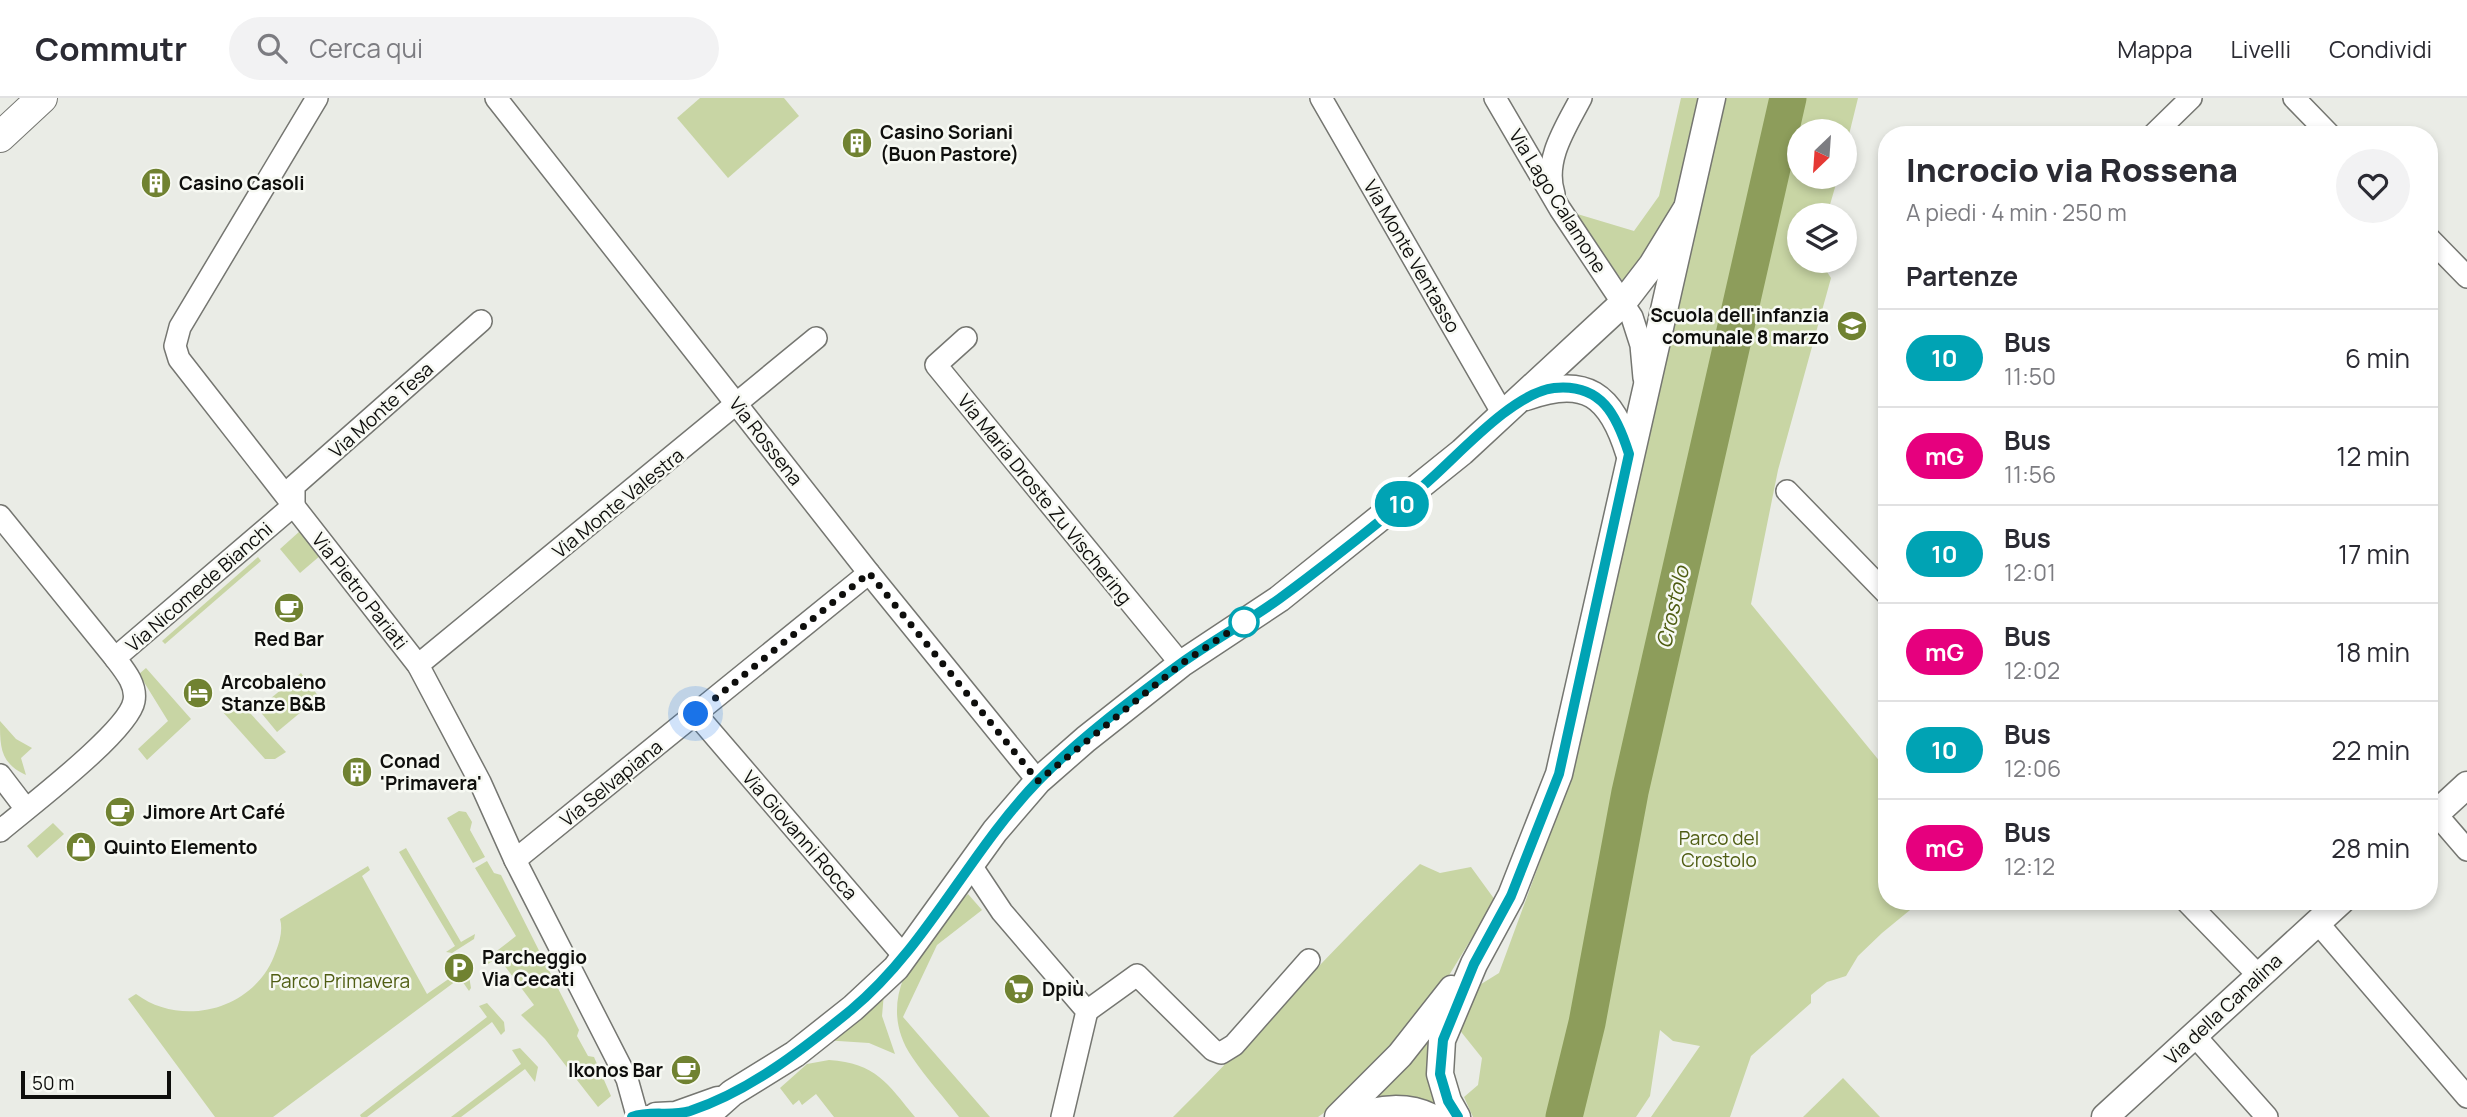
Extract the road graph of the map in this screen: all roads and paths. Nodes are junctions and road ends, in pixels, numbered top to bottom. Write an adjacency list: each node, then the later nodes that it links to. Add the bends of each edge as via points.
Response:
1 (42, 98): 12 (main road)
2 (317, 98): 26 (street, Via Pietro Pariati, via 180,327 175,346 179,359)
3 (496, 98): 22 (street, Via Rossena)
4 (1321, 98): 23 (street, Via Monte Ventasso)
5 (1494, 98): 13 (street, Via Lago Calamone)
6 (1581, 98): 13 (street, via 1552,161 1550,179)
7 (1712, 98): 14 (street)
8 (2191, 98): 10 (street)
9 (2294, 98): 11 (street)
10 (2162, 126)
11 (2321, 126)
12 (0, 137)
13 (1560, 209): 17 (street, Via Lago Calamone)
14 (1685, 211): 17 (street); 21 (street)
15 (2438, 246): 16 (street)
16 (2467, 277)
17 (1622, 304): 21 (street, Via Lago Calamone, via 1638,328); 23 (street)
18 (481, 321): 26 (street, Via Monte Tesa, via 294,486)
19 (816, 338): 22 (street, Via Monte Valestra)
20 (966, 338): 31 (street, Via Maria Droste Zu Vischering, via 936,365)
21 (1644, 387): 24 (street)
22 (737, 405): 28 (street, Via Rossena); 32 (street, Via Monte Valestra)
23 (1511, 407): 24 (street, via 1550,388 1590,395 1613,411); 31 (street, via 1401,504 1279,599)
24 (1629, 454): 49 (street, via 1559,774 1511,896)
25 (1787, 491): 29 (street)
26 (294, 505): 30 (street, Via Nicomede Bianchi); 32 (street, Via Pietro Pariati)
27 (0, 516): 30 (street, Via Nicomede Bianchi)
28 (869, 573): 33 (street, Via Selvapiana); 35 (street, Via Rossena)
29 (1878, 585)
30 (116, 658): 37 (street, via 134,690 129,714)
31 (1181, 664): 35 (street)
32 (418, 665): 42 (street, Via Pietro Pariati)
33 (696, 714): 42 (street, Via Selvapiana); 47 (street, Via Giovanni Rocca)
34 (0, 775): 37 (street)
35 (1038, 781): 43 (street)
36 (2467, 785): 38 (street)
37 (26, 808): 40 (street)
38 (2438, 812)
39 (2438, 823): 41 (street)
40 (0, 831)
41 (2466, 849)
42 (515, 860): 55 (street, Via Pietro Pariati)
43 (970, 864): 47 (street); 51 (street, via 1002,912)
44 (2195, 910): 50 (street)
45 (2331, 910): 46 (street, Via della Canalina)
46 (2318, 922): 50 (street, Via della Canalina); 54 (street)
47 (904, 955): 53 (street, via 853,1008 795,1054)
48 (1309, 960): 51 (street, via 1234,1045 1220,1053 1137,975)
49 (1474, 964): 58 (street, via 1400,1055); 61 (street, via 1440,1051 1442,1086)
50 (2259, 976): 52 (street, Via della Canalina)
51 (1087, 1011): 57 (street)
52 (2195, 1036): 62 (street, Via della Canalina); 63 (street)
53 (732, 1093): 55 (street, via 676,1115); 56 (street)
54 (2467, 1097)
55 (646, 1116)
56 (705, 1117)
57 (1062, 1117)
58 (1338, 1117)
59 (1354, 1117): 60 (street, via 1398,1109)
60 (1431, 1117)
61 (1457, 1117)
62 (2105, 1117)
63 (2267, 1117)

